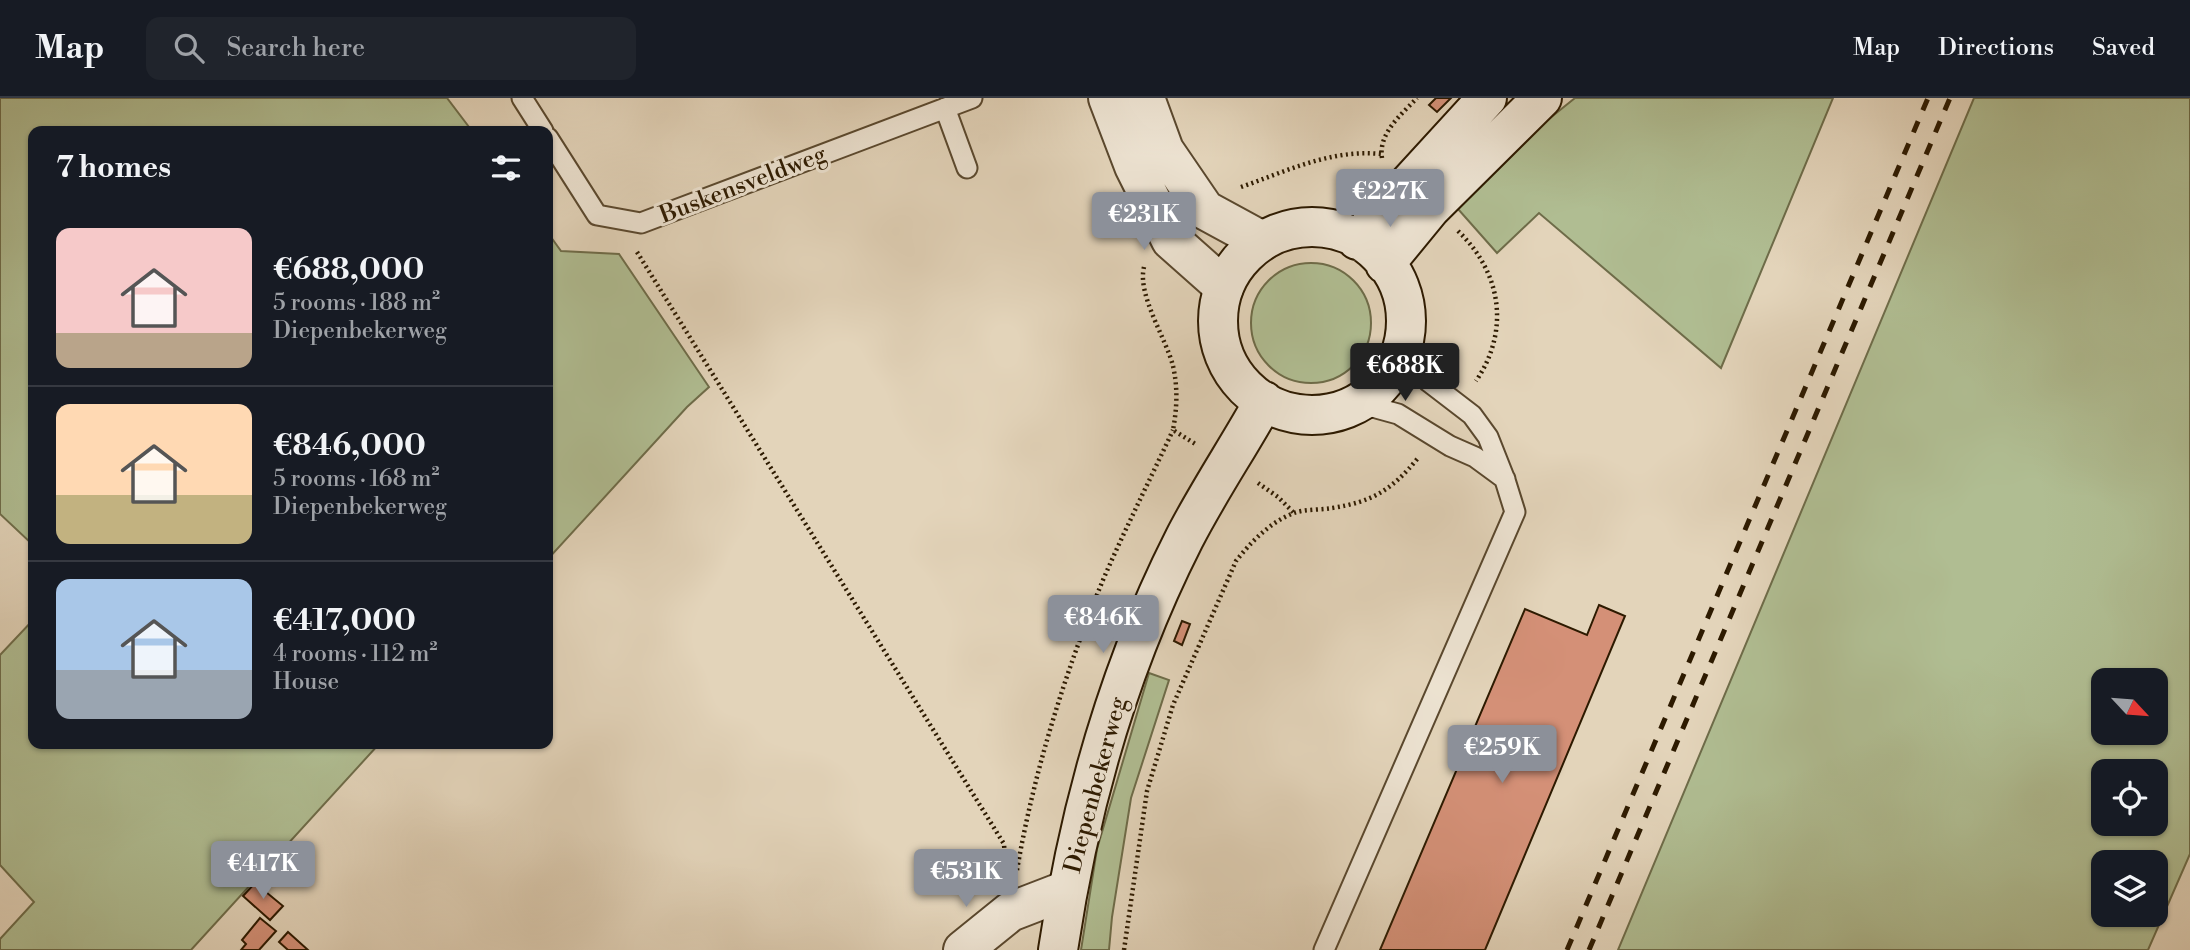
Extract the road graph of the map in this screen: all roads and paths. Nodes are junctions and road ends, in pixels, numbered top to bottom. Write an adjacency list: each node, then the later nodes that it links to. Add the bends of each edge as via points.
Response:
1 (522, 98): 9 (lane)
2 (972, 98): 8 (lane, Buskensveldweg)
3 (1108, 98): 16 (main road, via 1134,166 1171,240)
4 (1145, 98): 14 (main road, via 1164,150 1205,210)
5 (1417, 98): 11 (path, via 1388,130)
6 (1487, 98): 15 (main road)
7 (1542, 98): 15 (main road, via 1431,208)
8 (945, 108): 12 (lane); 13 (lane, Buskensveldweg, via 641,223)
9 (540, 126)
10 (553, 146): 13 (lane, via 597,215)
11 (1381, 154)
12 (967, 168)
13 (617, 219): 24 (path, via 1004,844)
14 (1262, 241): 15 (main road, via 1298,228 1320,227 1336,230); 16 (main road, via 1231,268)
15 (1371, 252): 17 (main road, via 1401,292 1406,329)
16 (1224, 287): 18 (main road, via 1218,328 1222,349 1242,385)
17 (1402, 346): 19 (main road, via 1385,379); 21 (lane, via 1429,382 1472,415 1488,437)
18 (1264, 401): 19 (main road, via 1297,414 1338,411); 23 (main road, Diepenbekerweg, via 1184,541 1149,617 1104,745)
19 (1357, 403): 21 (lane, via 1398,414 1475,457)
20 (1173, 430): 24 (path, via 1078,645 1044,748)
21 (1505, 480): 28 (lane, via 1515,512)
22 (1278, 497): 27 (path, via 1294,513 1266,530 1236,561 1173,705 1147,791)
23 (1067, 890): 24 (main road); 26 (main road, Diepenbekerweg)
24 (1010, 912): 25 (main road)
25 (963, 950)
26 (1058, 950)
27 (1124, 950)
28 (1324, 950)

